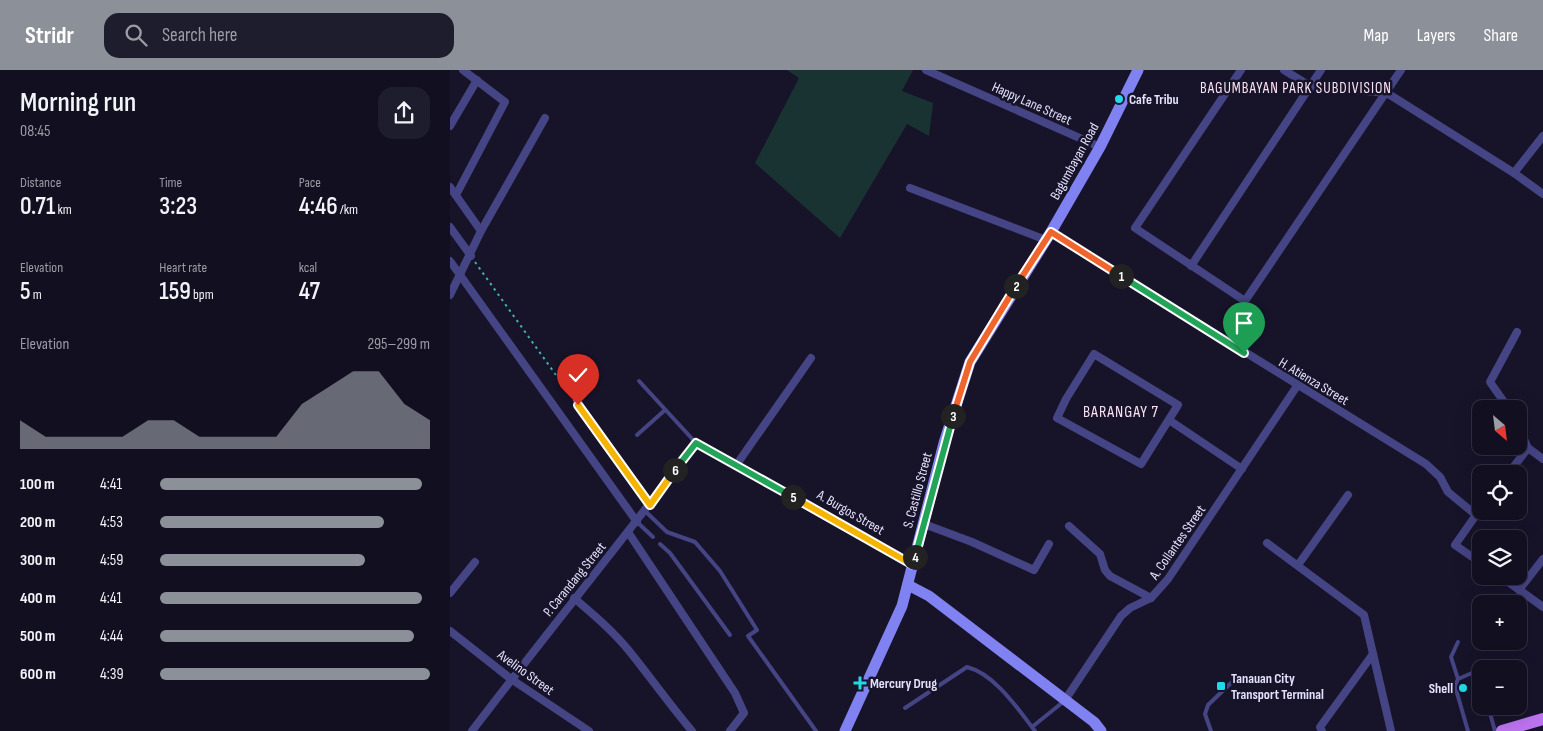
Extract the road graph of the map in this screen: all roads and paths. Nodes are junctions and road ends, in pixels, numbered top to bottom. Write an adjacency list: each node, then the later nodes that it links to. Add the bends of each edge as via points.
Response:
1 (464, 70): 8 (street)
2 (926, 70): 14 (street, Happy Lane Street)
3 (1138, 70): 14 (street, Bagumbayan Road)
4 (1241, 70): 26 (street, via 1135,228)
5 (1284, 70): 9 (street)
6 (1321, 70): 9 (street)
7 (1402, 70): 10 (street)
8 (478, 80): 12 (street); 19 (street, via 505,102)
9 (1310, 86): 10 (street); 26 (street)
10 (1386, 94): 15 (street); 26 (street, via 1245,301)
11 (545, 118): 21 (street)
12 (450, 126)
13 (1543, 136): 15 (street)
14 (1100, 147): 22 (street, Bagumbayan Road)
15 (1514, 173): 18 (street)
16 (450, 187): 19 (street)
17 (910, 188): 22 (street, H. Atienza Street)
18 (1543, 194)
19 (456, 195): 21 (street)
20 (450, 227): 23 (street)
21 (481, 231): 23 (street)
22 (1048, 236): 25 (street, Bagumbayan Road); 32 (street, H. Atienza Street)
23 (470, 256): 27 (street); 46 (path)
24 (450, 261): 27 (street)
25 (1030, 262): 49 (street, S. Castillo Street, via 970,362 944,443)
26 (1192, 266)
27 (461, 275): 28 (street); 48 (street)
28 (450, 295)
29 (1517, 332): 33 (street, via 1490,382)
30 (811, 358): 41 (street)
31 (639, 381): 34 (lane)
32 (1297, 386): 43 (street, A. Collantes Street); 45 (street, H. Atienza Street, via 1426,464 1440,477 1448,492)
33 (1503, 400)
34 (665, 410): 36 (lane); 37 (lane)
35 (1169, 420): 35 (street, via 1178,406 1094,354 1057,418 1141,464); 43 (street)
36 (638, 435)
37 (696, 443): 41 (street, A. Burgos Street); 46 (street, P. Carandang Street)
38 (1528, 448): 40 (street)
39 (1523, 455): 42 (street)
40 (1543, 459)
41 (737, 464): 59 (street, A. Burgos Street)
42 (1515, 465)
43 (1242, 469): 66 (street, A. Collantes Street, via 1168,579)
44 (1348, 495): 60 (street)
45 (1472, 507)
46 (647, 508): 48 (street, P. Carandang Street); 86 (lane, via 667,532 695,542 720,571 757,630 748,636)
47 (1472, 520): 56 (street, via 1455,544)
48 (637, 522): 51 (street, P. Carandang Street); 52 (lane)
49 (924, 524): 55 (street, via 1034,570); 59 (street, S. Castillo Street)
50 (1069, 526): 66 (street, via 1100,554 1110,576)
51 (628, 532): 65 (street, P. Carandang Street); 85 (street, via 735,693 744,713)
52 (653, 537)
53 (1267, 543): 60 (street)
54 (660, 544): 69 (lane)
55 (1049, 544)
56 (1472, 556)
57 (1543, 558): 63 (street)
58 (475, 562): 64 (street)
59 (913, 565): 61 (street, S. Castillo Street)
60 (1298, 565): 71 (street, via 1364,615)
61 (908, 585): 76 (street, via 928,596); 87 (street, S. Castillo Street, via 892,630)
62 (1512, 585): 63 (street)
63 (1519, 590): 67 (street)
64 (450, 593)
65 (574, 598): 73 (street, P. Carandang Street); 84 (street, via 629,651)
66 (1151, 598): 76 (street, A. Collantes Street, via 1121,616)
67 (1543, 606)
68 (450, 631): 73 (street, Avelino Street)
69 (730, 635)
70 (1458, 642): 74 (lane, via 1452,657)
71 (1373, 654): 90 (street, via 1320,727); 91 (street)
72 (1472, 673): 74 (lane)
73 (512, 679): 82 (street, P. Carandang Street); 83 (street, Avelino Street)
74 (1458, 679): 92 (lane, via 1455,686)
75 (1232, 682): 89 (lane, via 1208,704 1205,714)
76 (1065, 700): 80 (lane); 88 (street)
77 (905, 708): 80 (lane, via 967,666 978,670 1000,690)
78 (1491, 715): 93 (lane)
79 (1543, 719): 81 (main road)
80 (1033, 729)
81 (1507, 729)
82 (472, 731)
83 (589, 731)
84 (692, 731)
85 (730, 731)
86 (816, 731)
87 (845, 731)
88 (1101, 731)
89 (1211, 731)
90 (1322, 731)
91 (1390, 731)
92 (1468, 731)
93 (1495, 731)

